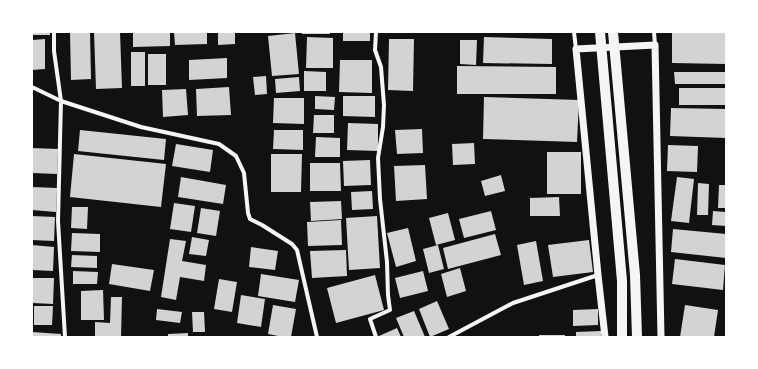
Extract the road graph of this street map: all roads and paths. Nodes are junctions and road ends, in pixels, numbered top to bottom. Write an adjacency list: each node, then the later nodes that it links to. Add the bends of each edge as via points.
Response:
1 (54, 32): 10 (street)
2 (376, 32): 14 (street, via 375,50 380,67 384,105 378,158 380,199 390,310 370,319)
3 (574, 32): 8 (street)
4 (600, 32): 17 (main road, via 622,282)
5 (613, 32): 18 (main road, via 635,275)
6 (654, 32): 7 (street)
7 (655, 45): 8 (street); 19 (street)
8 (576, 49): 11 (street)
9 (32, 87): 10 (street)
10 (61, 101): 12 (street, via 58,221); 13 (street, via 141,127 219,144 236,156 244,173 250,219 292,244 297,250)
11 (598, 275): 15 (street, via 513,303); 16 (street)
12 (65, 337)
13 (317, 337)
14 (376, 337)
15 (449, 337)
16 (605, 337)
17 (622, 337)
18 (637, 337)
19 (661, 337)

